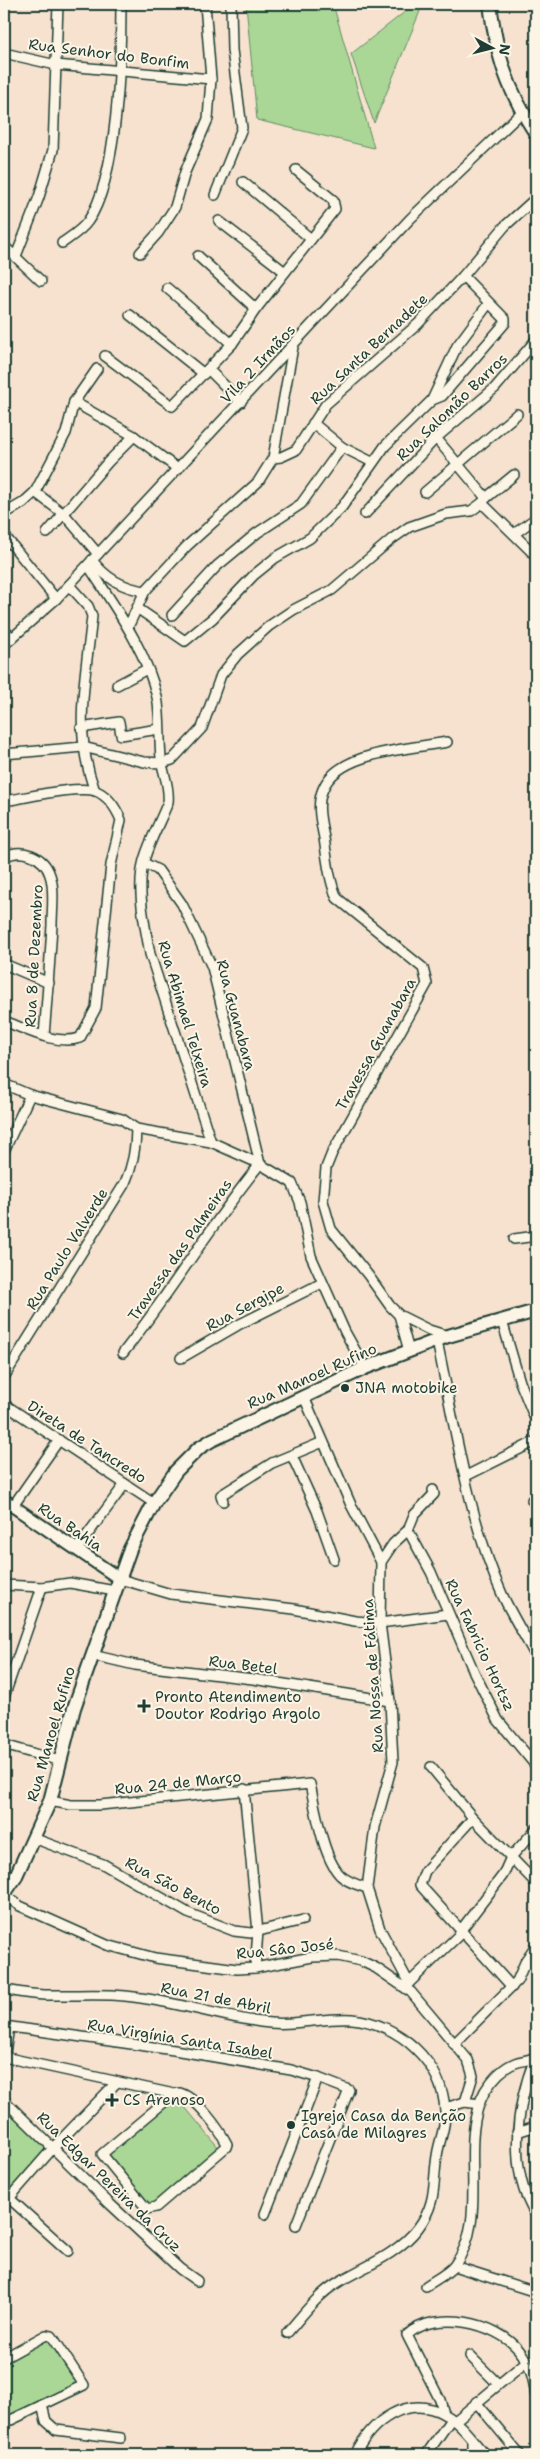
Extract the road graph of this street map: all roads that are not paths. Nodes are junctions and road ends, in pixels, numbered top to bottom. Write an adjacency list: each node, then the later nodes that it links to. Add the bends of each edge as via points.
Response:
1 (58, 4): 7 (street)
2 (121, 4): 8 (street)
3 (205, 4): 9 (street)
4 (230, 4): 14 (street, via 242,128)
5 (490, 4): 10 (main road, via 505,78)
6 (4, 53): 7 (street, Rua Senhor do Bonfim)
7 (56, 65): 8 (street, Rua Senhor do Bonfim); 21 (street, via 53,150)
8 (119, 70): 9 (street, Rua Senhor do Bonfim); 18 (street, via 113,131 102,190 88,220)
9 (211, 80): 20 (street, via 208,120 174,207 158,233)
10 (522, 112): 11 (main road); 32 (street, Vila 2 Irmãos, via 410,219)
11 (536, 134)
12 (296, 170): 17 (street, via 333,200 336,207)
13 (243, 182): 17 (street)
14 (215, 195)
15 (536, 198): 24 (street, Rua Santa Bernadete, via 505,226)
16 (219, 221): 23 (street)
17 (312, 239): 23 (street)
18 (62, 243)
19 (4, 246): 21 (street)
20 (140, 253)
21 (16, 256): 25 (street)
22 (198, 256): 28 (street)
23 (284, 272): 28 (street)
24 (463, 276): 27 (street); 40 (street, Rua Santa Bernadete, via 418,324 334,396)
25 (41, 281)
26 (166, 288): 31 (street)
27 (489, 304): 36 (street, via 457,346); 36 (street, via 505,319 504,327 442,396)
28 (256, 309): 31 (street)
29 (130, 315): 35 (street)
30 (536, 340): 42 (street, Rua Salomão Barros, via 495,388)
31 (232, 344): 35 (street)
32 (293, 347): 38 (street, Vila 2 Irmãos); 44 (street)
33 (105, 356): 35 (street, via 172,406)
34 (97, 369): 37 (street)
35 (206, 372): 38 (street)
36 (432, 400): 45 (street)
37 (74, 402): 41 (street); 49 (street, via 66,433)
38 (242, 402): 47 (street, Vila 2 Irmãos)
39 (517, 414): 46 (street)
40 (314, 422): 43 (street); 44 (street, Rua Santa Bernadete, via 296,450)
41 (134, 436): 47 (street); 54 (street, via 86,486)
42 (436, 438): 46 (street); 53 (street, Rua Salomão Barros)
43 (342, 447): 45 (street); 65 (street, via 301,504 257,533 217,566)
44 (272, 458): 62 (street, via 258,482 187,546)
45 (372, 462): 64 (street, via 342,507 310,538 276,558 185,641)
46 (458, 466): 50 (street); 51 (street)
47 (178, 469): 60 (street, Vila 2 Irmãos)
48 (514, 475): 51 (street)
49 (35, 492): 52 (street); 54 (street)
50 (425, 492)
51 (484, 500): 57 (street); 77 (street, via 471,511 446,514 409,527 332,590 268,626 221,675 202,728 172,760)
52 (4, 514)
53 (365, 514)
54 (65, 515): 56 (street); 60 (street)
55 (536, 518): 57 (street)
56 (47, 533)
57 (514, 534): 59 (street)
58 (4, 535): 63 (street)
59 (536, 556)
60 (93, 560): 61 (street, Vila 2 Irmãos); 62 (street, via 98,569 120,584); 66 (street)
61 (69, 585): 63 (street, Vila 2 Irmãos); 72 (street, via 88,606 92,616)
62 (145, 591): 64 (street)
63 (56, 599): 68 (street, Vila 2 Irmãos)
64 (137, 608): 66 (street)
65 (172, 615)
66 (128, 627): 70 (street)
67 (4, 630): 68 (street)
68 (13, 637): 69 (street, Vila 2 Irmãos)
69 (4, 645)
70 (147, 669): 71 (street); 73 (street, via 158,698)
71 (117, 685)
72 (81, 728): 73 (street, via 119,722 121,735); 75 (street)
73 (159, 729): 77 (street)
74 (447, 742): 96 (street, Travessa Guanabara, via 372,756 336,770 328,778 319,813 337,898 423,968 427,975 427,984 332,1153 324,1184 323,1201 331,1229)
75 (83, 747): 76 (street); 77 (street, via 144,762); 78 (street)
76 (4, 754)
77 (162, 763): 81 (street, via 168,782 168,802)
78 (95, 791): 79 (street, via 71,790); 85 (street, via 112,804 121,820 111,865 96,1008 80,1038 66,1040)
79 (4, 801)
80 (4, 857): 83 (street, Rua 8 de Dezembro, via 24,853 37,857 45,864 51,877)
81 (144, 863): 89 (street, Rua Abimael Telxeira, via 143,908 150,954); 91 (street, Rua Guanabara, via 158,870 182,904 212,968)
82 (4, 964): 83 (street)
83 (49, 983): 85 (street, Rua 8 de Dezembro)
84 (4, 1021): 85 (street)
85 (44, 1036)
86 (4, 1084): 87 (street)
87 (30, 1095): 88 (street, via 122,1119); 90 (street)
88 (136, 1129): 89 (street); 103 (street, Rua Paulo Valverde, via 133,1163 125,1183)
89 (211, 1142): 91 (street)
90 (4, 1151)
91 (260, 1164): 94 (street, via 286,1178 297,1191 306,1238); 100 (street, Travessa das Palmeiras)
92 (536, 1236): 93 (street)
93 (514, 1239)
94 (322, 1283): 101 (street, Rua Sergipe, via 238,1324); 102 (street)
95 (536, 1311): 97 (main road, Rua Manoel Rufino)
96 (399, 1315): 98 (street, Travessa Guanabara); 99 (street, Travessa Guanabara)
97 (502, 1321): 98 (main road, Rua Manoel Rufino); 106 (street, via 520,1382)
98 (442, 1339): 99 (main road, Rua Manoel Rufino); 111 (street)
99 (409, 1351): 102 (main road, Rua Manoel Rufino)
100 (123, 1353)
101 (181, 1358)
102 (365, 1368): 104 (main road, Rua Manoel Rufino)
103 (4, 1377)
104 (304, 1397): 109 (street, Rua Nossa de Fátima); 116 (main road, Rua Manoel Rufino, via 199,1448 176,1471)
105 (4, 1404): 107 (street, Direta de Tancredo)
106 (536, 1421)
107 (59, 1440): 112 (street, Direta de Tancredo); 115 (street)
108 (536, 1441): 111 (street)
109 (323, 1442): 110 (street); 120 (street, Rua Nossa de Fátima)
110 (292, 1456): 114 (street, via 255,1472 221,1495); 119 (street)
111 (466, 1476): 128 (street, via 486,1552 502,1593)
112 (125, 1484): 116 (street, Direta de Tancredo); 118 (street)
113 (433, 1490): 117 (street, via 434,1494 412,1517)
114 (222, 1501)
115 (8, 1503): 118 (street, Rua Bahia)
116 (154, 1503): 121 (main road, Rua Manoel Rufino, via 130,1549)
117 (408, 1530): 120 (street); 125 (street, Rua Fabricio Hortsz, via 431,1572)
118 (76, 1550): 121 (street, Rua Bahia)
119 (334, 1559)
120 (380, 1562): 126 (street, Rua Nossa de Fátima)
121 (120, 1579): 124 (main road, Rua Manoel Rufino); 126 (street, via 171,1594)
122 (4, 1585): 123 (street)
123 (42, 1587): 124 (street, via 70,1583); 129 (street)
124 (116, 1591): 127 (main road, Rua Manoel Rufino)
125 (448, 1614): 126 (street); 134 (street, Rua Fabricio Hortsz, via 498,1720)
126 (380, 1623): 131 (street, Rua Nossa de Fátima)
127 (92, 1655): 131 (street, Rua Betel, via 135,1665 262,1680); 133 (main road, Rua Manoel Rufino)
128 (536, 1657)
129 (7, 1675): 130 (street)
130 (4, 1697)
131 (390, 1701): 143 (street, Rua Nossa de Fátima, via 393,1762 375,1827)
132 (4, 1745): 133 (street)
133 (60, 1761): 137 (main road, Rua Manoel Rufino)
134 (536, 1766)
135 (432, 1767): 138 (street)
136 (244, 1789): 137 (street, Rua 24 de Março, via 100,1805); 143 (street, Rua 24 de Março, via 310,1784 322,1836 335,1869 347,1880); 147 (street)
137 (50, 1801): 140 (main road, Rua Manoel Rufino)
138 (473, 1818): 141 (street); 146 (street, via 425,1871 420,1881 423,1890)
139 (536, 1829): 141 (street)
140 (32, 1838): 144 (main road, Rua Manoel Rufino); 147 (street, Rua São Bento, via 103,1864 210,1923 243,1933)
141 (511, 1857): 142 (street); 146 (street, via 503,1875)
142 (536, 1883)
143 (367, 1888): 152 (street, Rua Nossa de Fátima, via 380,1929)
144 (4, 1895): 150 (street, Rua Sâo José, via 20,1906 107,1945 154,1958 198,1965)
145 (304, 1920): 147 (street, Rua São Bento)
146 (461, 1931): 152 (street); 153 (street)
147 (258, 1932): 150 (street)
148 (536, 1946): 149 (street)
149 (526, 1960): 151 (street); 153 (street)
150 (254, 1968): 152 (street, Rua Sâo José, via 338,1956 361,1961)
151 (536, 1970)
152 (408, 1985): 156 (street, Rua Sâo José)
153 (512, 1987): 156 (street)
154 (4, 1989): 165 (street, Rua 21 de Abril, via 31,1995 100,1994 152,1999 262,2022 366,2021 398,2034 423,2056 438,2085)
155 (6, 2027): 158 (street); 159 (street, Rua Virgínia Santa Isabel, via 174,2050 291,2070)
156 (454, 2044): 163 (street, Rua Sâo José, via 473,2069)
157 (535, 2057): 164 (street, via 504,2069); 167 (street, via 525,2084)
158 (4, 2058): 160 (street)
159 (318, 2078): 170 (street); 172 (street, Rua Virgínia Santa Isabel, via 349,2090)
160 (116, 2083): 161 (street); 168 (street)
161 (174, 2094): 161 (street, via 189,2097 218,2129 227,2146 156,2207 148,2209 102,2154)
162 (4, 2100): 168 (street, Rua Edgar Pereira da Cruz)
163 (465, 2102): 164 (street); 165 (street)
164 (479, 2104): 174 (street, via 472,2168 472,2216 465,2244)
165 (445, 2108): 178 (street, Rua 21 de Abril, via 432,2202 419,2227 383,2259 336,2284)
166 (536, 2126): 167 (street)
167 (518, 2132): 171 (street, via 520,2172 524,2190)
168 (54, 2147): 169 (street); 175 (street, Rua Edgar Pereira da Cruz, via 131,2223)
169 (7, 2201): 173 (street)
170 (265, 2214)
171 (536, 2215)
172 (296, 2225)
173 (68, 2251)
174 (454, 2266): 176 (street); 177 (street)
175 (197, 2281)
176 (426, 2286)
177 (536, 2292)
178 (287, 2333)
179 (470, 2356): 182 (street)
180 (4, 2358): 185 (street, via 46,2335 52,2336 84,2385)
181 (527, 2361): 182 (street); 183 (street); 186 (street, via 513,2343 466,2323 432,2323 407,2335)
182 (498, 2384): 184 (street)
183 (536, 2397)
184 (476, 2402): 186 (street); 194 (street)
185 (42, 2405): 187 (street); 188 (street, via 46,2421 56,2430)
186 (450, 2418): 189 (street); 190 (street, via 415,2407 392,2412 370,2432); 191 (street)
187 (5, 2419)
188 (120, 2438)
189 (472, 2440): 192 (street); 193 (street)
190 (355, 2455)
191 (426, 2455)
192 (472, 2455)
193 (485, 2455)
194 (520, 2455)

